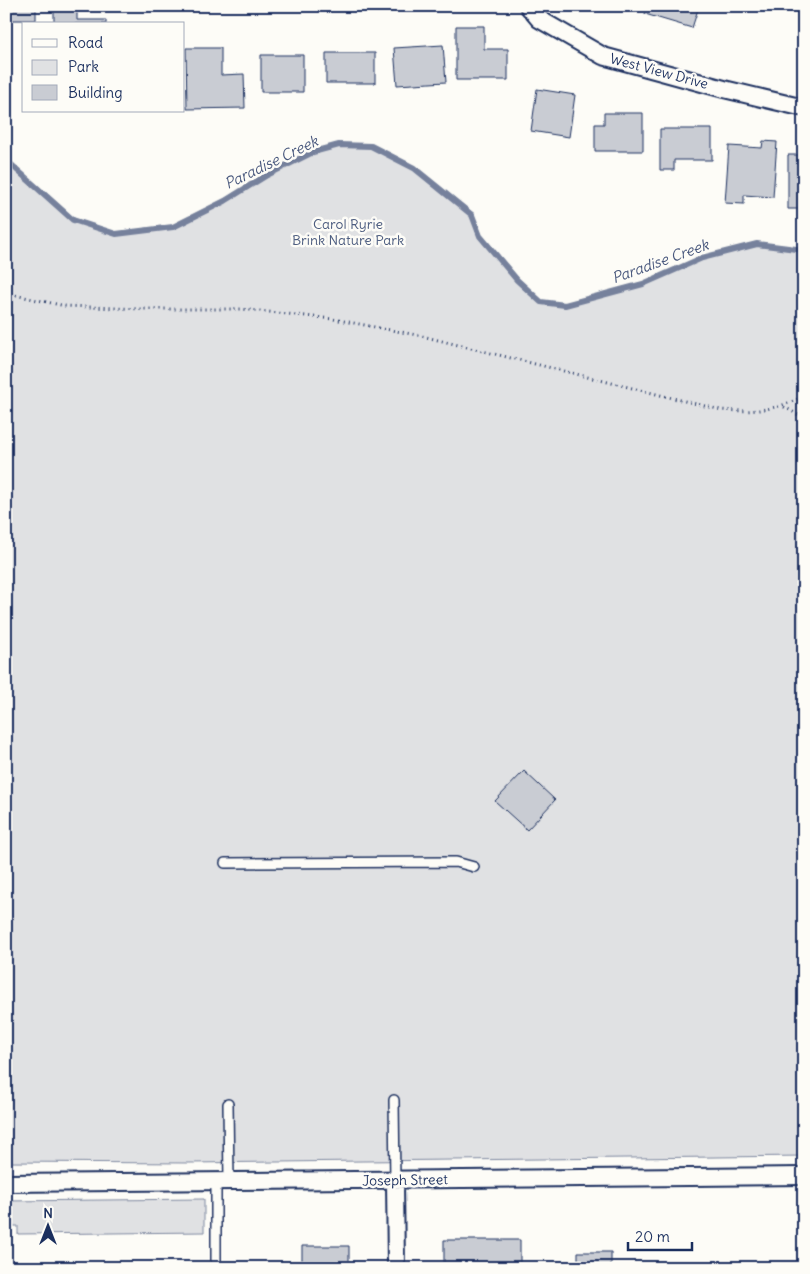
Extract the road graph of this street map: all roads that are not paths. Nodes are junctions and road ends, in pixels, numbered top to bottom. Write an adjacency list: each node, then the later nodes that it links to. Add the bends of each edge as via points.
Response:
1 (528, 6): 2 (street, West View Drive, via 538,18 603,56)
2 (804, 108)
3 (225, 863): 4 (lane, via 456,862)
4 (474, 867)
5 (394, 1100): 8 (lane)
6 (228, 1104): 9 (lane)
7 (804, 1176): 8 (street, Joseph Street)
8 (395, 1181): 9 (street, Joseph Street); 12 (street)
9 (222, 1182): 10 (street, Joseph Street); 11 (lane)
10 (6, 1183)
11 (216, 1264)
12 (396, 1268)

